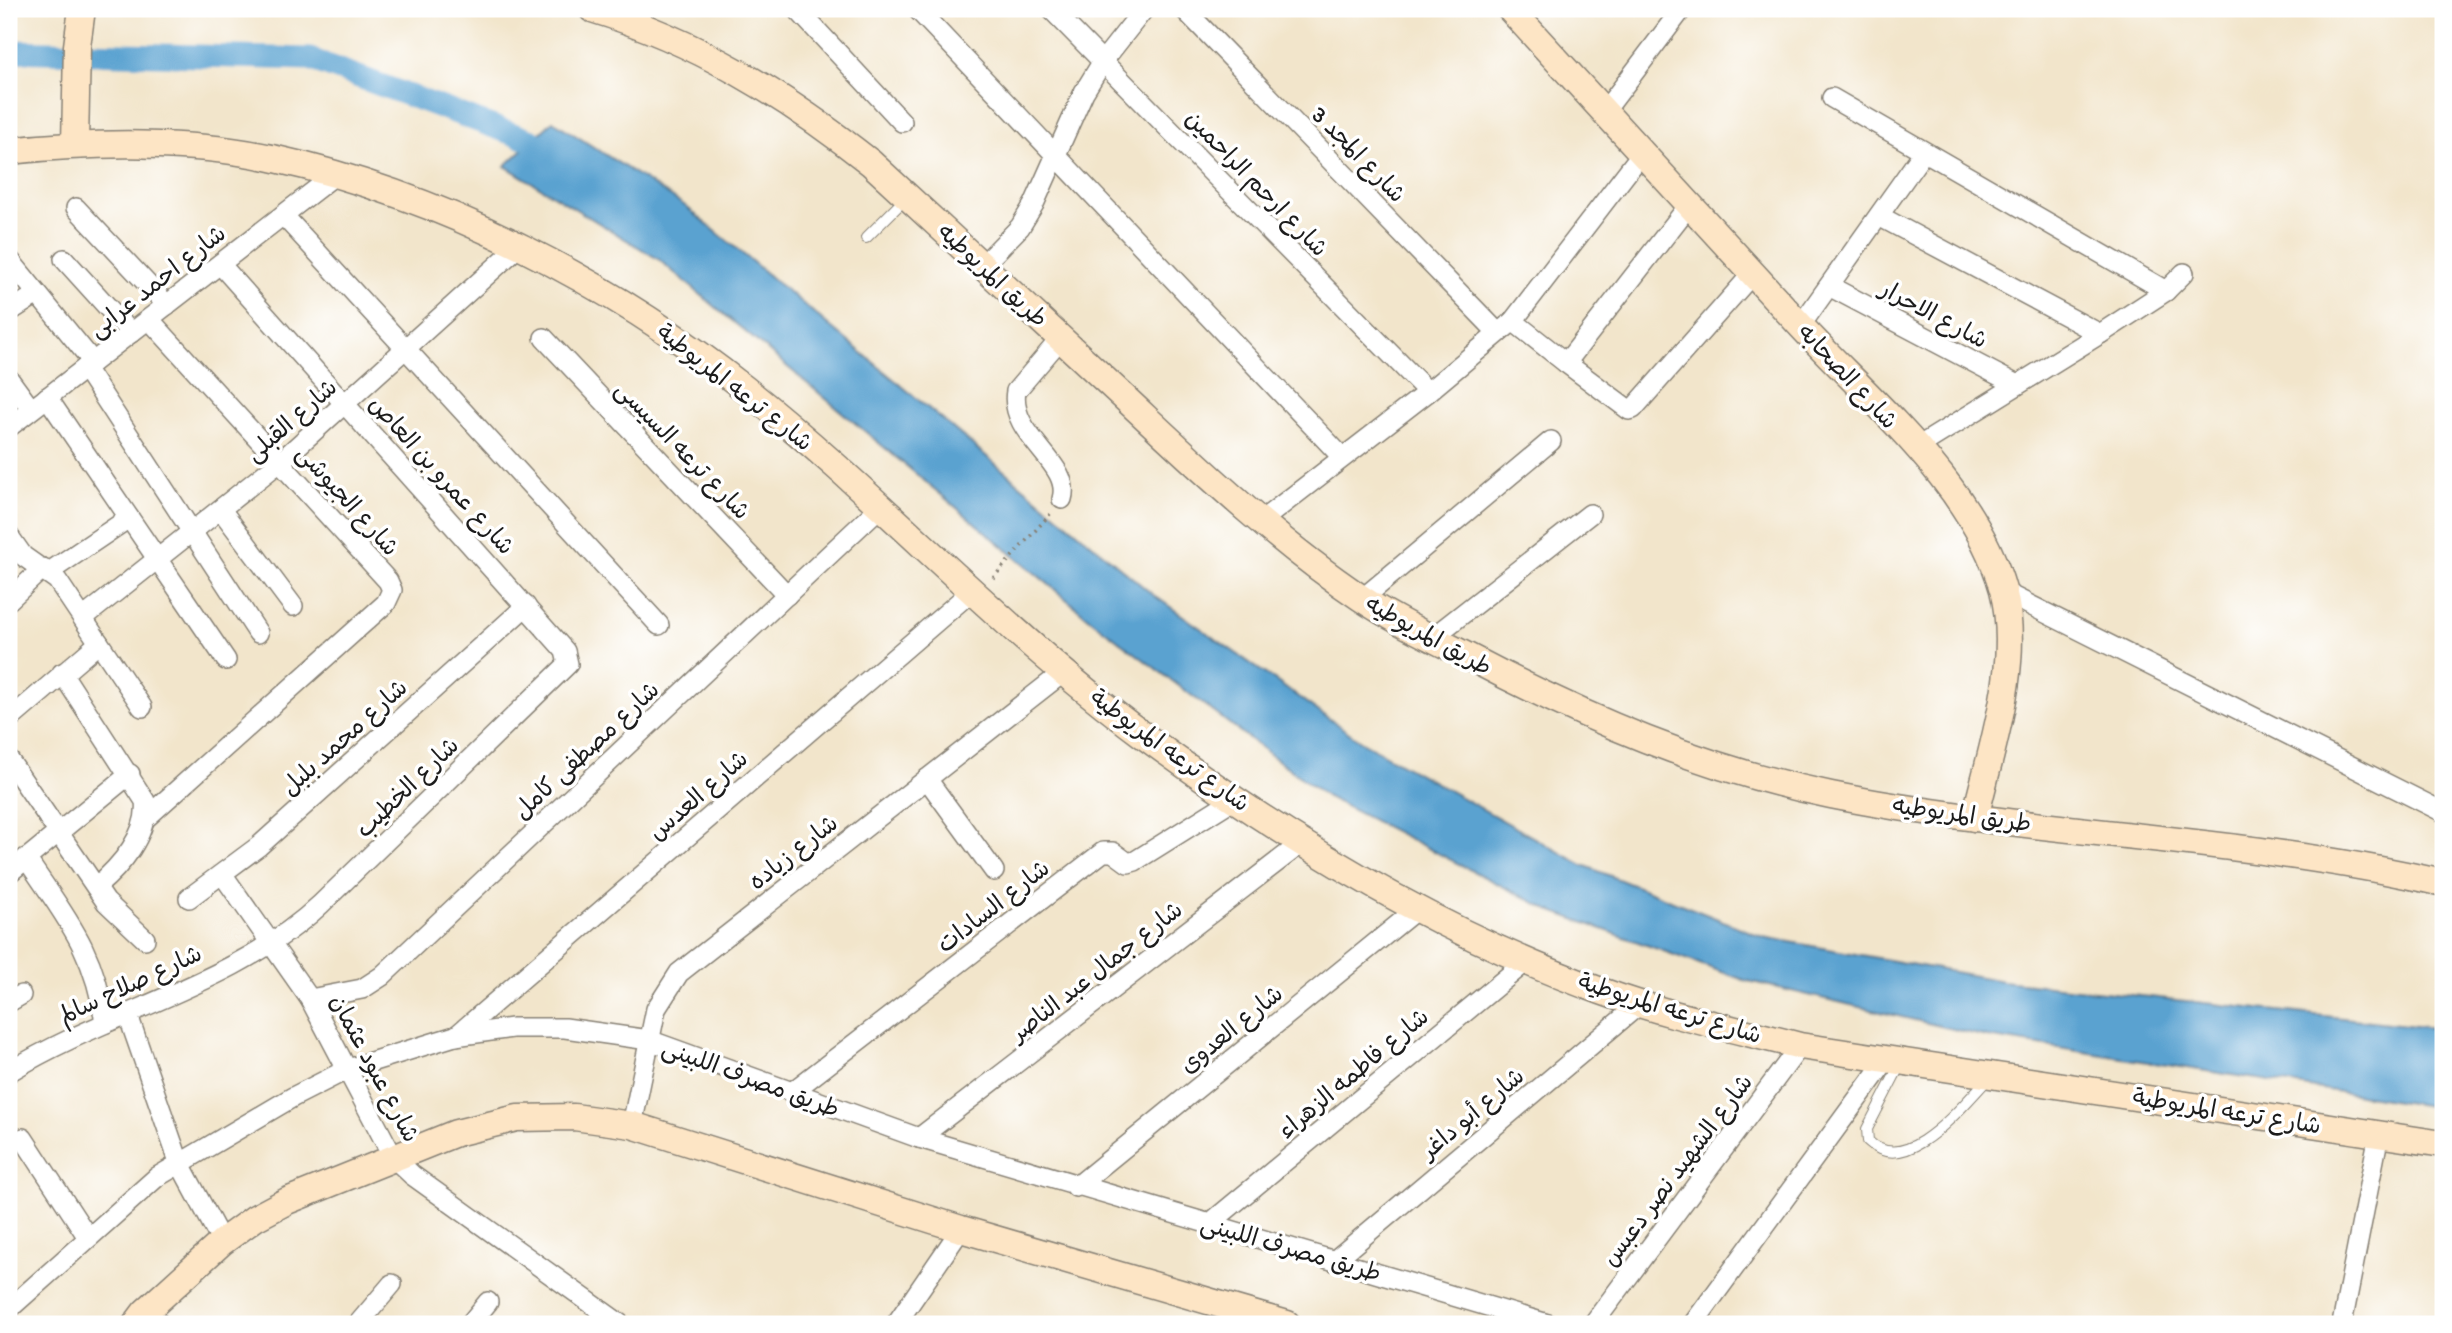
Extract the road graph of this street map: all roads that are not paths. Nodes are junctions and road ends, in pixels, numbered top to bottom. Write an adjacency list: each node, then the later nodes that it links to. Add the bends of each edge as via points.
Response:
1 (82, 9): 14 (street)
2 (592, 9): 20 (street, طريق المريوطيه, via 694,50 764,85 812,117)
3 (797, 9): 13 (street)
4 (917, 9): 18 (street)
5 (1051, 9): 10 (street, شارع ارحم الراحمين)
6 (1144, 9): 10 (street)
7 (1184, 9): 40 (street, شارع المجد 3)
8 (1510, 9): 12 (street, شارع الصحابه)
9 (1682, 9): 12 (street)
10 (1103, 61): 18 (street); 50 (street, شارع ارحم الراحمين)
11 (1832, 98): 17 (street)
12 (1604, 111): 16 (street, شارع الصحابه)
13 (902, 122)
14 (75, 132): 15 (street, شارع ترعه المريوطية); 19 (street, شارع ترعه المريوطية, via 271,157)
15 (9, 151)
16 (1642, 153): 21 (street, شارع الصحابه); 40 (street)
17 (1923, 153): 24 (street); 34 (street)
18 (1057, 155): 30 (street, via 1020,228); 57 (street)
19 (336, 174): 23 (street, شارع احمد عرابى); 26 (street, شارع ترعه المريوطية)
20 (908, 196): 25 (lane); 30 (street, طريق المريوطيه)
21 (1690, 205): 31 (street, شارع الصحابه); 46 (street)
22 (76, 208): 36 (street)
23 (283, 215): 29 (street, شارع احمد عرابى); 45 (street)
24 (1879, 216): 33 (street); 42 (street)
25 (866, 238)
26 (519, 246): 45 (street, شارع القبلى); 60 (street, شارع ترعه المريوطية, via 598,288 673,336 746,389)
27 (9, 259): 35 (street)
28 (64, 259): 41 (street)
29 (220, 264): 36 (street, شارع احمد عرابى); 52 (street, شارع عمرو بن العاص)
30 (983, 265): 44 (street, طريق المريوطيه)
31 (1753, 273): 39 (street, شارع الصحابه); 46 (street, شارع المجد 3, via 1633,409)
32 (2184, 273): 34 (street)
33 (1829, 286): 39 (street); 49 (street, شارع الاحرار)
34 (2166, 291): 42 (street)
35 (37, 295): 37 (street); 47 (street)
36 (167, 305): 38 (street, شارع احمد عرابى)
37 (9, 312)
38 (149, 319): 41 (street, شارع احمد عرابى); 58 (street, شارع الجيوشى)
39 (1801, 326): 56 (street, شارع الصحابه)
40 (1506, 327): 46 (street, شارع المجد 3); 50 (street)
41 (131, 332): 47 (street, شارع احمد عرابى)
42 (2100, 334): 49 (street)
43 (544, 338): 71 (street, شارع ترعه السيسى)
44 (1060, 338): 59 (street, via 1016,391 1014,400 1019,422 1062,480); 64 (street, طريق المريوطيه)
45 (408, 349): 52 (street, شارع القبلى); 77 (street)
46 (1566, 363)
47 (89, 365): 51 (street, شارع احمد عرابى); 65 (street)
48 (9, 379): 53 (street)
49 (2017, 385): 56 (street)
50 (1428, 392): 57 (street)
51 (47, 397): 53 (street, شارع احمد عرابى); 63 (street)
52 (346, 405): 58 (street, شارع القبلى); 75 (street, شارع عمرو بن العاص)
53 (31, 409): 54 (street, شارع احمد عرابى)
54 (9, 427)
55 (1551, 441): 72 (street)
56 (1916, 447): 70 (street, شارع الصحابه, via 1978,527)
57 (1342, 457): 64 (street)
58 (281, 461): 61 (street, شارع القبلى); 93 (street, شارع الجيوشى, via 388,581 392,595)
59 (1062, 499)
60 (880, 507): 69 (street, شارع ترعه المريوطية); 71 (street, شارع مصطفى كامل)
61 (222, 511): 65 (street, شارع القبلى); 74 (street)
62 (1590, 514): 79 (street)
63 (129, 518): 67 (street); 68 (street)
64 (1261, 521): 72 (street, طريق المريوطيه)
65 (193, 533): 67 (street, شارع القبلى); 78 (street)
66 (9, 537): 68 (street, via 23,556)
67 (159, 561): 76 (street, شارع القبلى); 82 (street)
68 (46, 570): 73 (street); 76 (street)
69 (973, 590): 83 (street, شارع ترعه المريوطية); 111 (street, شارع العدس)
70 (2004, 593): 91 (street); 92 (street, شارع الصحابه, via 2005,683)
71 (787, 595): 107 (street, شارع مصطفى كامل, via 382,976 362,989)
72 (1362, 599): 79 (street, طريق المريوطيه)
73 (9, 600)
74 (293, 606)
75 (526, 606): 81 (street, شارع عمرو بن العاص); 99 (street, شارع محمد بلبل)
76 (83, 618): 80 (street)
77 (659, 625)
78 (258, 633)
79 (1432, 638): 92 (street, طريق المريوطيه, via 1636,737 1728,769 1827,794)
80 (99, 643): 84 (street); 85 (street)
81 (569, 659): 105 (street, شارع الخطيب, via 559,675 331,895)
82 (226, 660)
83 (1065, 671): 89 (street, شارع زياده); 90 (street, شارع ترعه المريوطية, via 1138,732)
84 (62, 673): 86 (street); 88 (street)
85 (142, 707)
86 (9, 720)
87 (9, 760): 94 (street)
88 (130, 774): 93 (street, via 145,801); 94 (street)
89 (927, 779): 97 (street); 112 (street, شارع زياده, via 679,973 656,1009)
90 (1234, 799): 95 (street, شارع ترعه المريوطية); 118 (street, شارع السادات, via 1135,862 1103,852)
91 (2443, 812)
92 (1975, 818): 100 (street, طريق المريوطيه, via 2293,853)
93 (145, 819): 101 (street, via 120,865)
94 (58, 832): 96 (street); 101 (street)
95 (1303, 842): 103 (street, شارع ترعه المريوطية); 121 (street, شارع جمال عبد الناصر)
96 (26, 859): 98 (street); 110 (street, via 87,951 100,986)
97 (993, 871)
98 (9, 873)
99 (223, 875): 102 (street, شارع محمد بلبل); 105 (street, شارع عبود عثمان)
100 (2443, 883)
101 (96, 887): 104 (street, via 118,916)
102 (189, 898)
103 (1418, 909): 106 (street, شارع ترعه المريوطية); 126 (street, شارع العدوى)
104 (145, 939)
105 (272, 943): 107 (street, شارع عبود عثمان); 109 (street, شارع صلاح سالم)
106 (1528, 960): 108 (street, شارع ترعه المريوطية); 127 (street, شارع فاطمه الزهراء)
107 (310, 999): 115 (street, شارع عبود عثمان)
108 (1641, 1003): 113 (street, شارع ترعه المريوطية); 131 (street, شارع أبو داغر)
109 (128, 1015): 110 (street, شارع صلاح سالم); 125 (street)
110 (105, 1023): 116 (street, شارع صلاح سالم)
111 (455, 1036): 112 (street, طريق مصرف اللبينى, via 512,1028 565,1028); 115 (street, طريق مصرف اللبينى)
112 (649, 1040): 118 (street, طريق مصرف اللبينى); 119 (street, شارع زياده)
113 (1800, 1046): 114 (street, شارع ترعه المريوطية); 142 (street, شارع الشهيد نصر دعبس)
114 (1894, 1061): 117 (street, شارع ترعه المريوطية); 117 (lane, via 1867,1129 1868,1141 1877,1150 1891,1153 1910,1151 1925,1141); 143 (street)
115 (348, 1069): 124 (street, شارع عبود عثمان); 125 (street, طريق مصرف اللبينى)
116 (9, 1072)
117 (1992, 1076): 120 (street, شارع ترعه المريوطية)
118 (792, 1092): 121 (street, طريق مصرف اللبينى)
119 (632, 1125): 124 (street, via 574,1117 517,1118 456,1133); 128 (street)
120 (2379, 1134): 123 (street, شارع ترعه المريوطية); 144 (street)
121 (919, 1138): 126 (street, طريق مصرف اللبينى)
122 (23, 1139): 129 (street)
123 (2443, 1144)
124 (393, 1157): 130 (street, via 287,1201); 138 (street, شارع عبود عثمان)
125 (179, 1162): 129 (street, طريق مصرف اللبينى); 130 (street)
126 (1076, 1187): 127 (street, طريق مصرف اللبينى)
127 (1208, 1225): 131 (street, طريق مصرف اللبينى)
128 (961, 1229): 139 (street); 140 (street)
129 (87, 1236): 134 (street, طريق مصرف اللبينى)
130 (222, 1242): 135 (street)
131 (1334, 1261): 141 (street, طريق مصرف اللبينى)
132 (392, 1284): 136 (street)
133 (488, 1302): 137 (street)
134 (9, 1309)
135 (147, 1320)
136 (358, 1324)
137 (470, 1324)
138 (620, 1324)
139 (896, 1324)
140 (1287, 1324)
141 (1548, 1324)
142 (1593, 1324)
143 (1693, 1324)
144 (2342, 1324)

